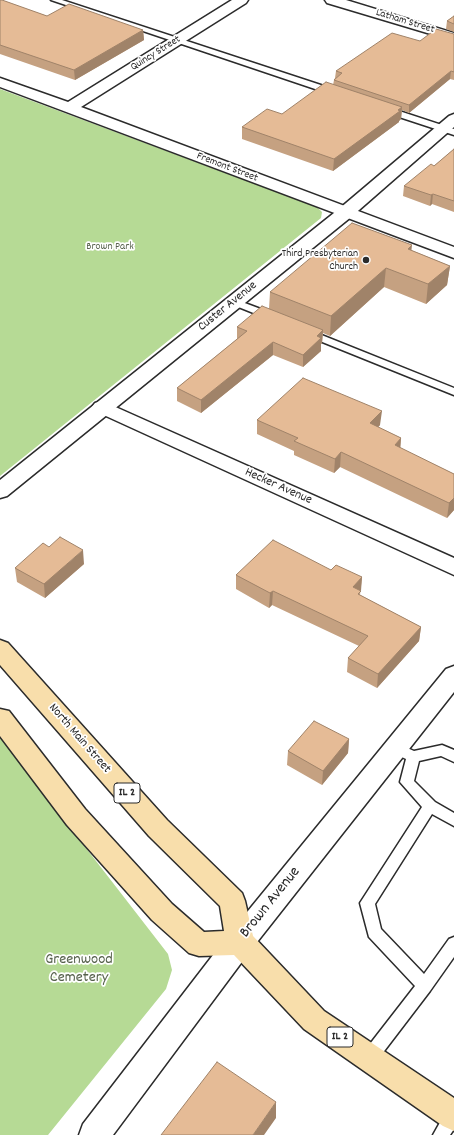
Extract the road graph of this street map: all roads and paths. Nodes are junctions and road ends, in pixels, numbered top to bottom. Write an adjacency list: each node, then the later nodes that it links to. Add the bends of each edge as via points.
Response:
1 (55, 0): 5 (lane)
2 (241, 0): 5 (street, Quincy Street)
3 (332, 0): 4 (street, Latham Street)
4 (454, 37)
5 (177, 41): 7 (lane); 8 (street, Quincy Street)
6 (0, 82): 8 (street, Fremont Street)
7 (344, 96)
8 (70, 108): 11 (street, Fremont Street)
9 (382, 108): 10 (lane)
10 (450, 127): 11 (street, Custer Avenue)
11 (345, 213): 12 (street, Fremont Street); 13 (street, Custer Avenue)
12 (454, 253)
13 (234, 302): 14 (lane); 17 (street, Custer Avenue)
14 (278, 320)
15 (300, 329): 16 (lane)
16 (454, 392)
17 (102, 407): 18 (street, Custer Avenue); 19 (street, Hecker Avenue)
18 (0, 491)
19 (454, 568)
20 (0, 649): 27 (main road, North Main Street / IL 2, via 158,828 232,901)
21 (454, 675): 23 (street, Brown Avenue)
22 (0, 718): 27 (main road, via 76,818 162,912 199,944)
23 (404, 752): 24 (lane, via 442,750); 25 (lane, via 407,782); 27 (street, Brown Avenue)
24 (454, 757)
25 (430, 806): 26 (lane); 29 (lane, via 367,903 374,932)
26 (454, 820)
27 (240, 942): 30 (main road, IL 2, via 314,1020); 32 (street, Brown Avenue)
28 (454, 944): 29 (lane)
29 (426, 986): 30 (lane)
30 (370, 1058): 31 (main road, IL 2)
31 (449, 1122)
32 (94, 1135)

